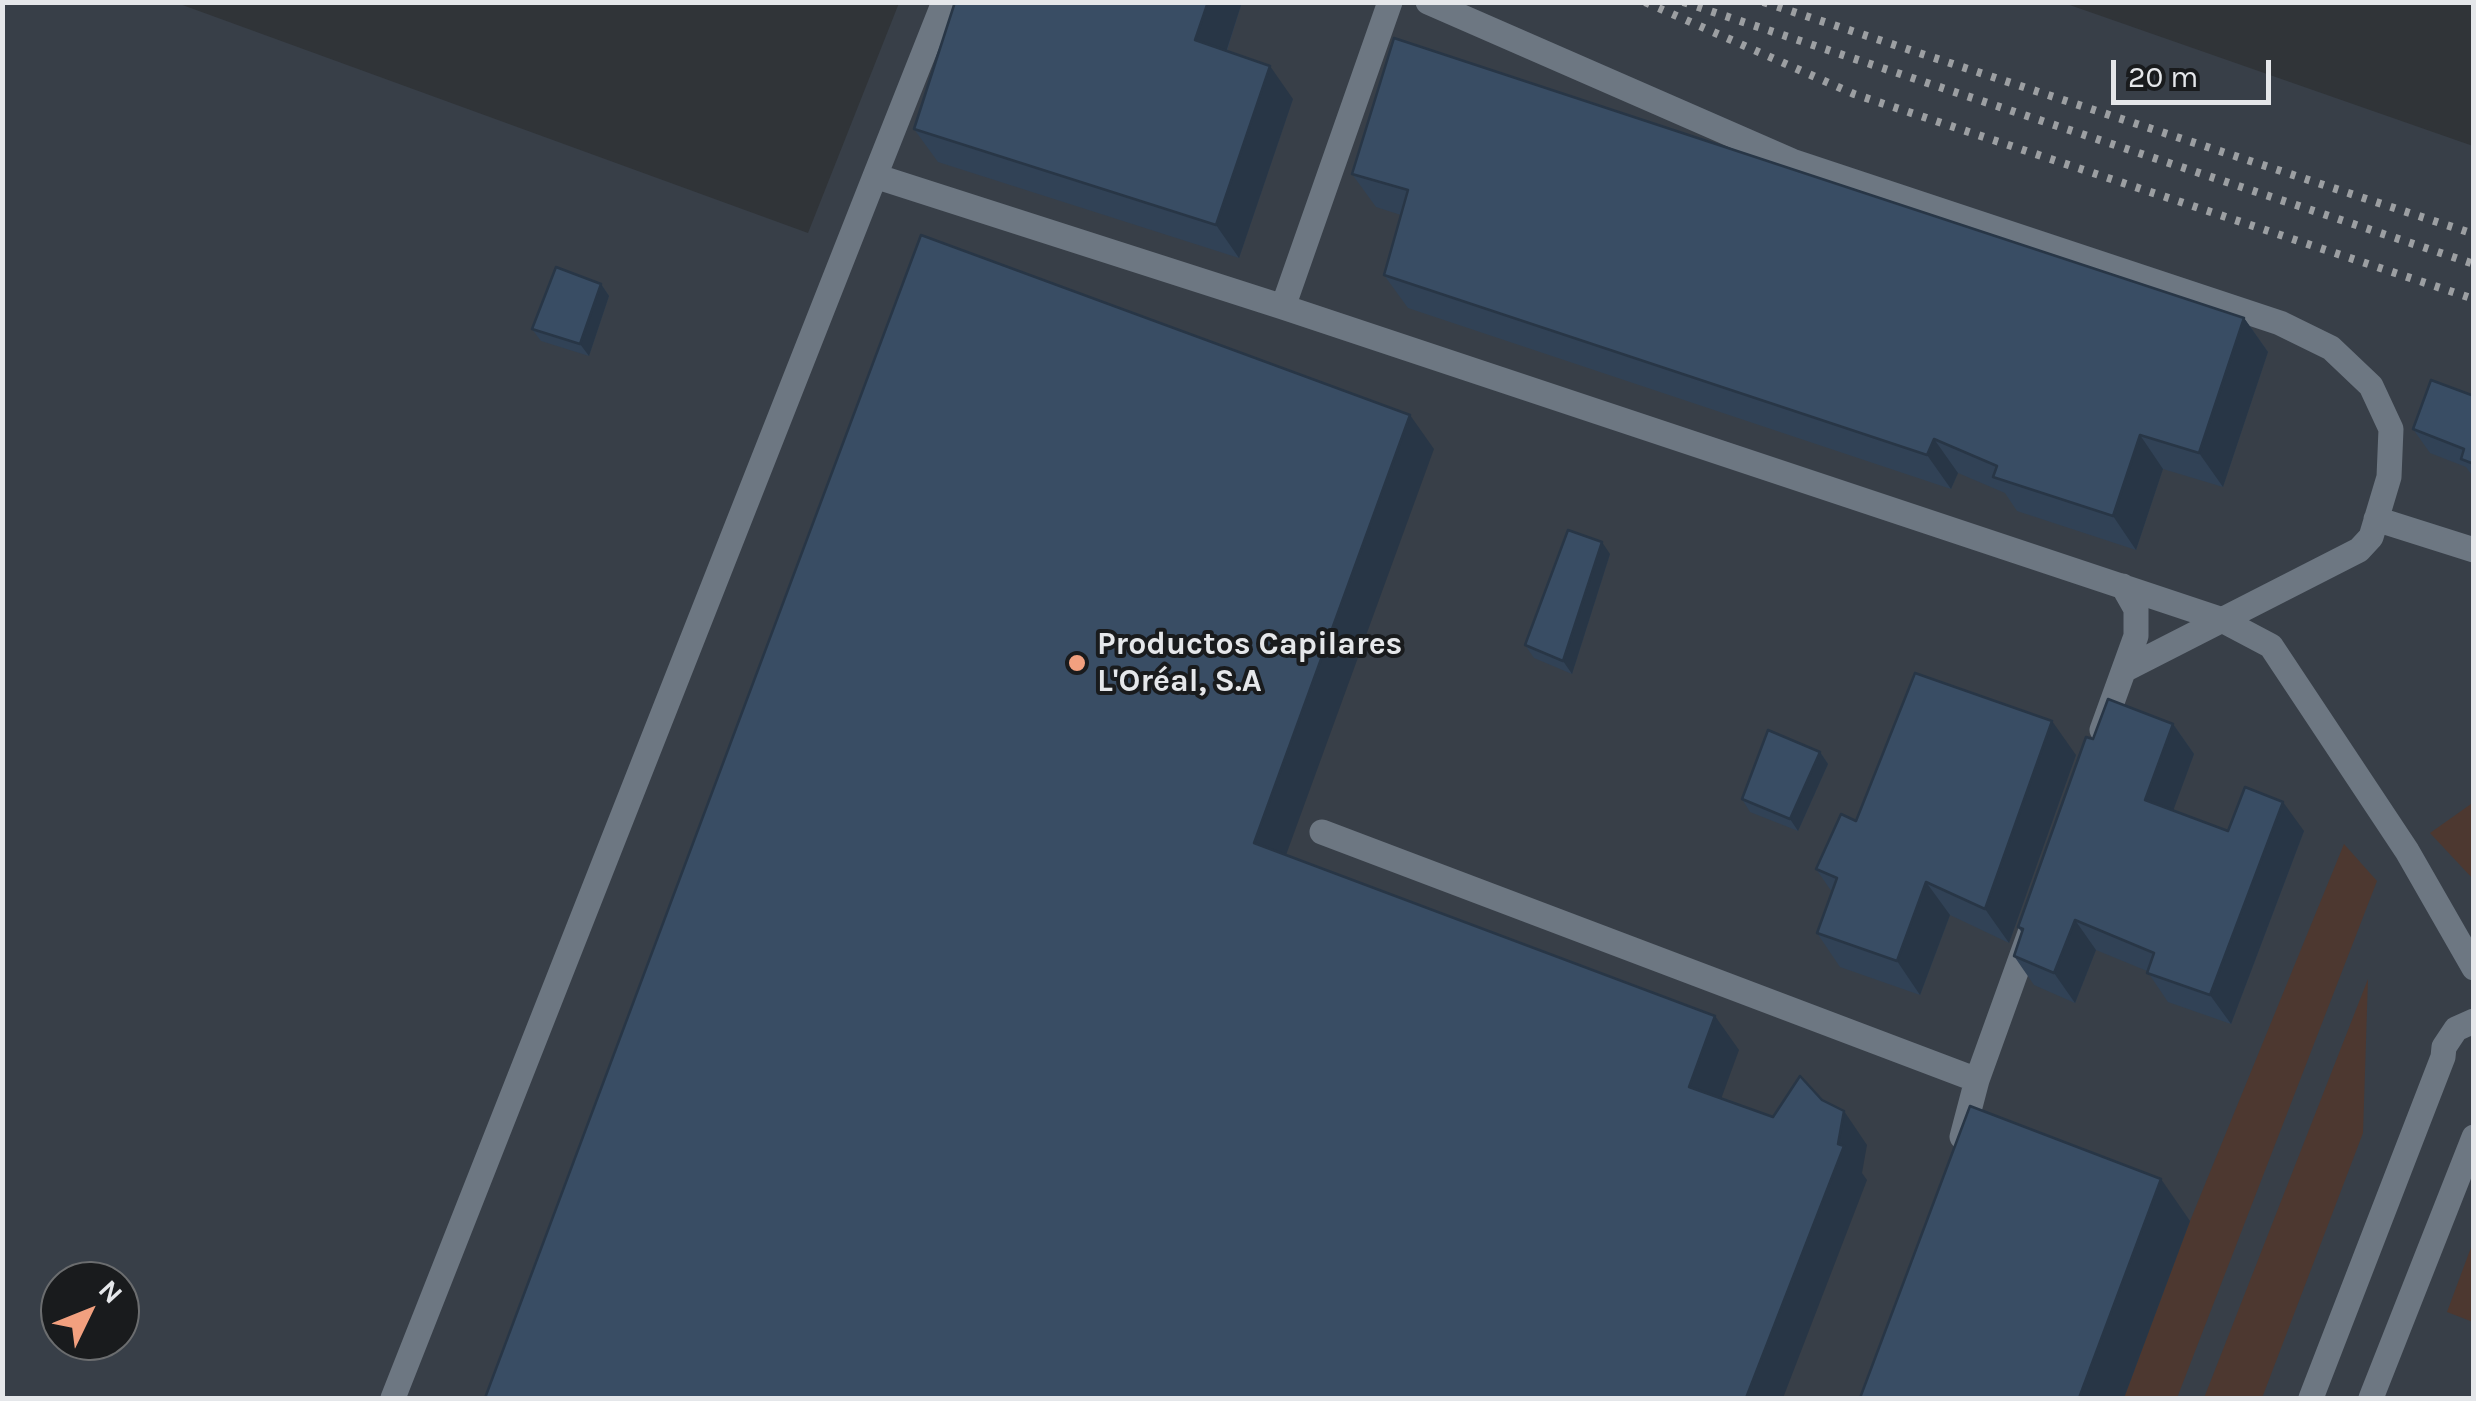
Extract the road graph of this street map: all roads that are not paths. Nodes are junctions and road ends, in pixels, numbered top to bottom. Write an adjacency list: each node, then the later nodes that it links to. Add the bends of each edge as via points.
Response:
1 (944, 2): 4 (lane)
2 (1390, 2): 5 (lane)
3 (1428, 2): 6 (lane, via 1792,161 2280,322 2331,348 2371,386 2390,429 2389,476)
4 (876, 176): 5 (lane); 19 (lane)
5 (1283, 307): 8 (lane)
6 (2376, 519): 7 (lane); 9 (lane, via 2359,550)
7 (2474, 550)
8 (2123, 586): 9 (lane); 10 (lane, via 2136,609 2136,636)
9 (2220, 620): 10 (lane); 14 (lane, via 2271,646 2407,850)
10 (2124, 670): 11 (lane)
11 (2091, 763)
12 (1322, 832): 16 (lane)
13 (2037, 912): 16 (lane)
14 (2474, 968)
15 (2474, 1021): 20 (lane, via 2448,1037)
16 (1977, 1080): 18 (lane)
17 (2470, 1156): 21 (lane)
18 (1956, 1162)
19 (393, 1398)
20 (2311, 1398)
21 (2372, 1398)

